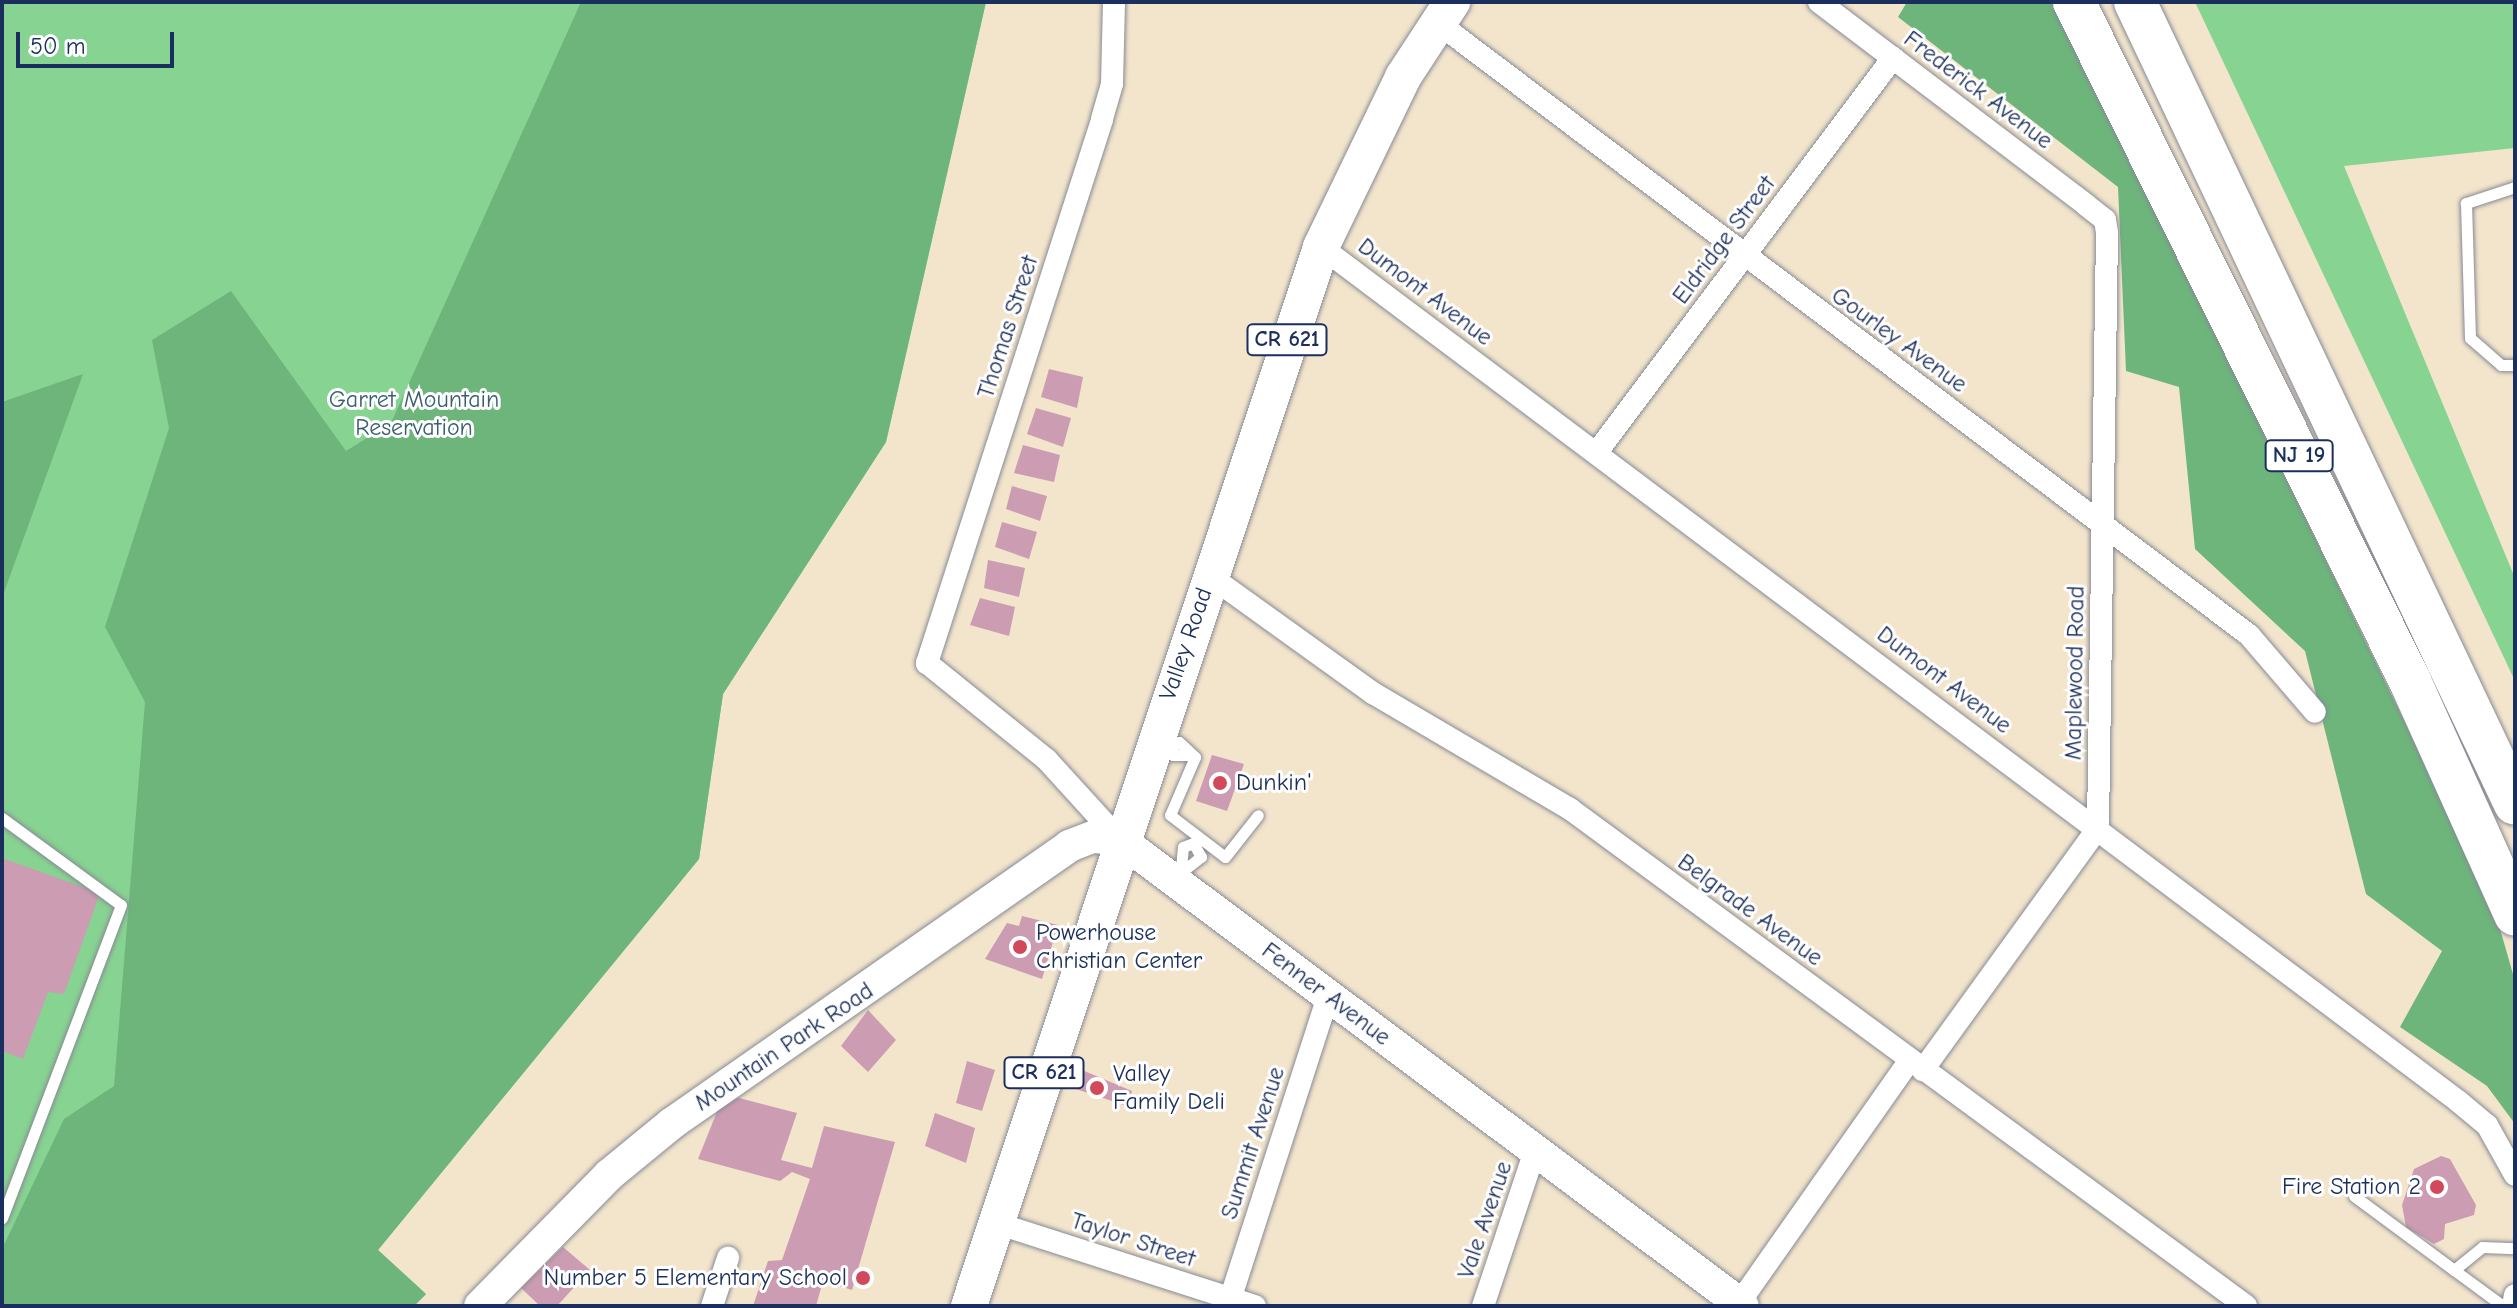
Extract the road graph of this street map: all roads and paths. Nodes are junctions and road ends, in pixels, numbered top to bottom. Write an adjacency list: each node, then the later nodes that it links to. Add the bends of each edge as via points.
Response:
1 (1114, 2): 15 (street, Thomas Street, via 1112,84 1102,120)
2 (1819, 2): 6 (street, Frederick Avenue)
3 (2074, 2): 25 (highway, NJ 19, via 2416,694)
4 (2135, 2): 18 (highway, NJ 19)
5 (1445, 12): 9 (main road, Valley Road / CR 621, via 1403,77); 10 (street, Gourley Avenue)
6 (1893, 58): 8 (street, Frederick Avenue); 10 (street, Eldridge Street)
7 (2515, 187): 11 (lane, via 2466,203 2470,338 2501,365)
8 (2105, 220): 13 (street, Maplewood Road)
9 (1321, 247): 12 (street, Dumont Avenue); 14 (main road, Valley Road / CR 621)
10 (1743, 257): 12 (street, Eldridge Street); 13 (street, Gourley Avenue)
11 (2515, 365)
12 (1597, 452): 21 (street, Dumont Avenue)
13 (2105, 524): 16 (street, Gourley Avenue, via 2249,635); 21 (street, Maplewood Road)
14 (1210, 576): 17 (main road, Valley Road / CR 621); 27 (street, Belgrade Avenue, via 1373,693 1570,809)
15 (927, 663): 22 (street, Fenner Avenue, via 1047,760)
16 (2315, 712)
17 (1162, 743): 22 (main road, Valley Road / CR 621); 23 (lane, via 1179,742 1191,755 1170,815)
18 (2515, 804)
19 (1258, 815): 23 (lane, via 1225,857)
20 (2, 818): 31 (lane, via 121,905)
21 (2098, 828): 27 (street); 29 (street, Dumont Avenue, via 2487,1125)
22 (1119, 839): 24 (street, Fenner Avenue); 32 (main road, Valley Road / CR 621); 39 (street, Mountain Park Road, via 1069,846 671,1124 609,1175)
23 (1198, 843): 24 (lane, via 1201,857)
24 (1177, 874): 26 (street, Fenner Avenue)
25 (2515, 915)
26 (1328, 996): 28 (street, Fenner Avenue); 37 (street, Summit Avenue)
27 (1916, 1065): 38 (street); 44 (street, Belgrade Avenue)
28 (1535, 1151): 38 (street, Fenner Avenue); 43 (street, Vale Avenue)
29 (2515, 1175)
30 (2354, 1196): 35 (lane)
31 (2, 1218)
32 (996, 1223): 37 (street, Taylor Street); 41 (main road, Valley Road / CR 621)
33 (2515, 1248): 35 (lane, via 2482,1247)
34 (728, 1258): 40 (street)
35 (2454, 1270): 45 (lane)
36 (2515, 1295): 46 (street)
37 (1229, 1302): 42 (street, Taylor Street)
38 (1740, 1305)
39 (480, 1306)
40 (712, 1306)
41 (969, 1306)
42 (1255, 1306)
43 (1483, 1306)
44 (2246, 1306)
45 (2503, 1306)
46 (2513, 1306)

